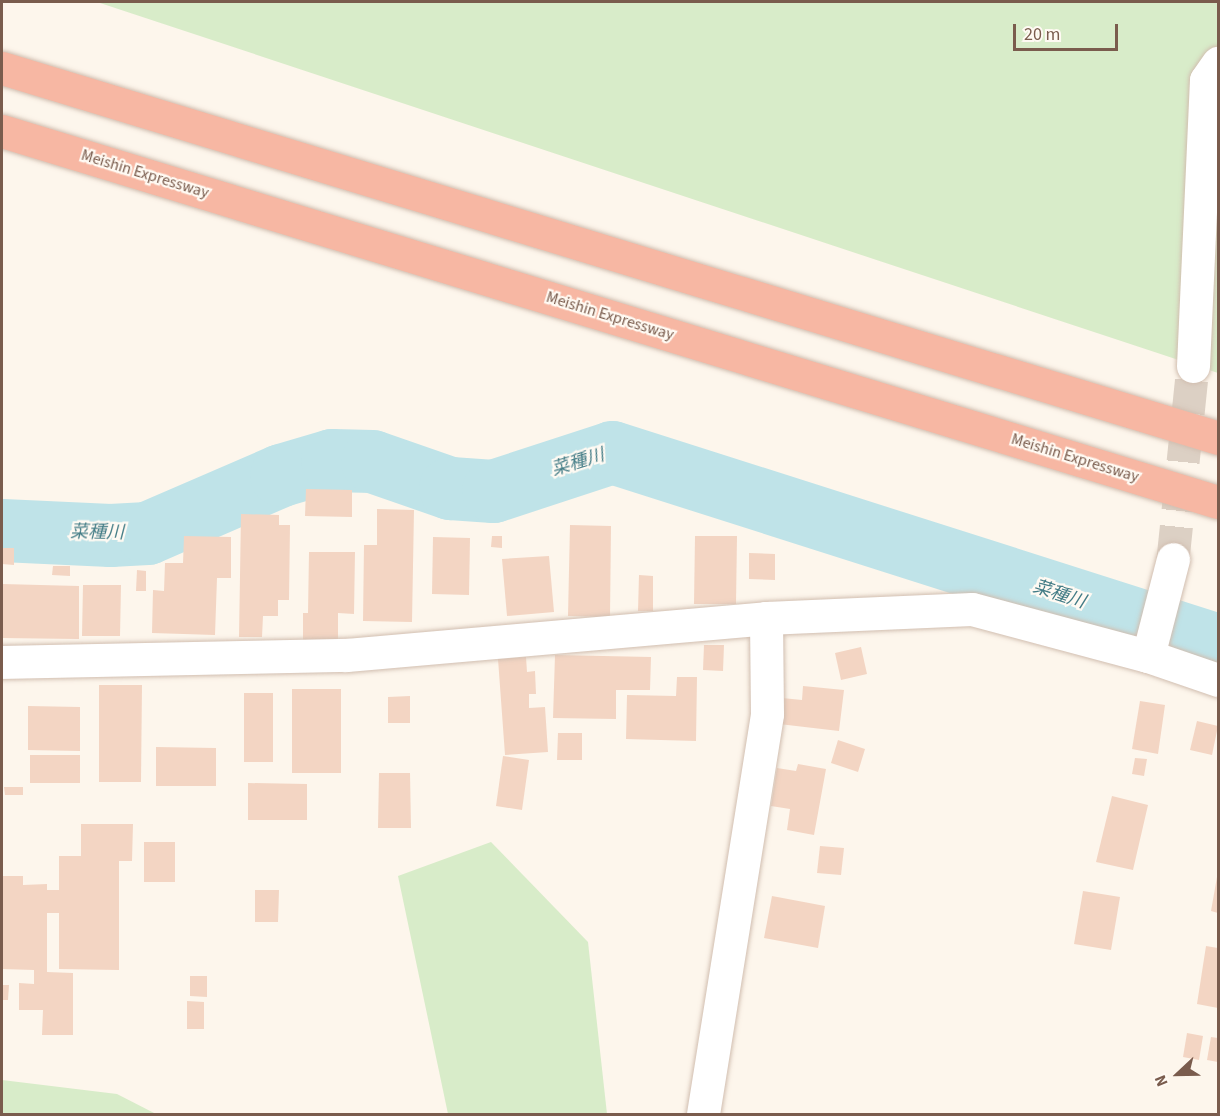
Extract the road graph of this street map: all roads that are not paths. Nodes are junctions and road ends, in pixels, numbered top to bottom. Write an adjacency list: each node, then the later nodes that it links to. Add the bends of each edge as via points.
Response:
1 (1218, 63): 4 (street, via 1206,80)
2 (2, 68): 5 (highway)
3 (2, 131): 6 (highway, Meishin Expressway)
4 (1193, 366)
5 (1218, 438)
6 (1218, 502)
7 (1173, 559): 9 (street)
8 (766, 618): 9 (street, via 972,609); 10 (street, via 346,655); 12 (street, via 767,714)
9 (1148, 656): 11 (street)
10 (2, 662)
11 (1218, 680)
12 (703, 1114)

